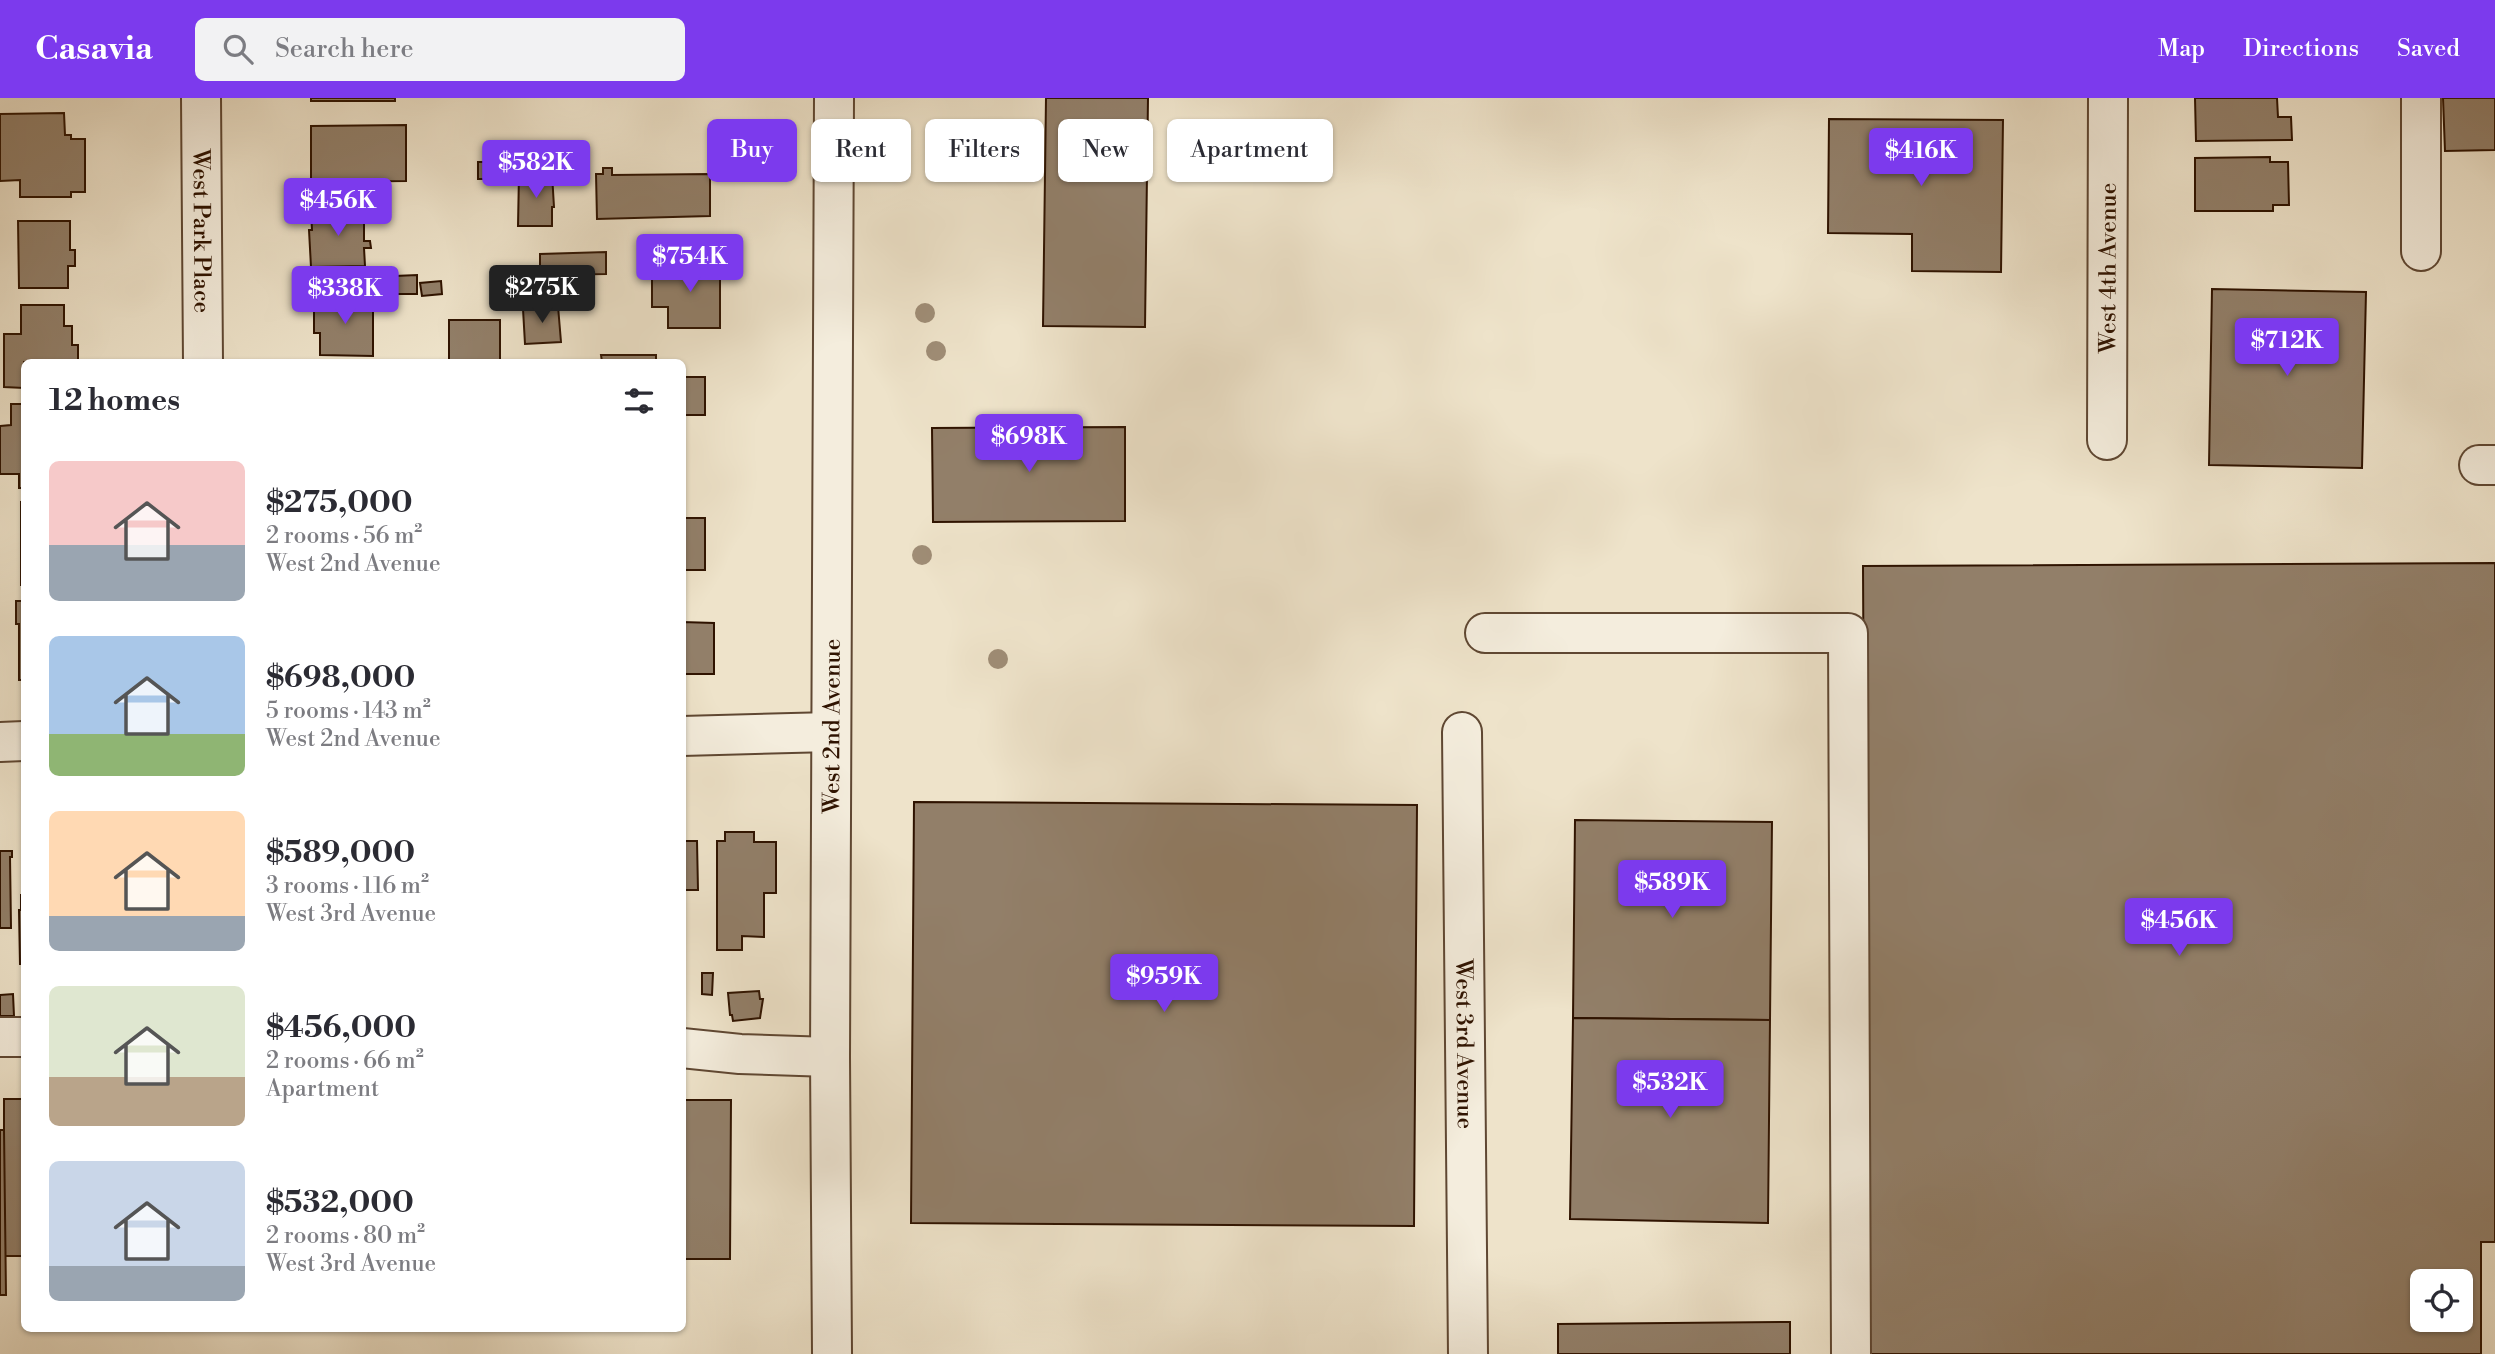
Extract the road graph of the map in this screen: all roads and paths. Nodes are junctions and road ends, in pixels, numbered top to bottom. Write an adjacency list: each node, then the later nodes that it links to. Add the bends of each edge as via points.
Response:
1 (201, 98): 6 (street, West Park Place)
2 (834, 98): 9 (street, West 2nd Avenue)
3 (2108, 98): 7 (street, West 4th Avenue)
4 (2421, 98): 5 (street)
5 (2421, 251)
6 (203, 359)
7 (2107, 440)
8 (1485, 632): 20 (street, via 1848,632)
9 (831, 732): 11 (street); 17 (street, West 2nd Avenue)
10 (1462, 732): 19 (street, West 3rd Avenue)
11 (686, 736)
12 (0, 741): 13 (street)
13 (21, 741)
14 (0, 1037): 15 (street)
15 (21, 1037)
16 (686, 1048): 17 (street)
17 (830, 1057): 18 (street, West 2nd Avenue)
18 (832, 1354)
19 (1468, 1354)
20 (1851, 1354)

